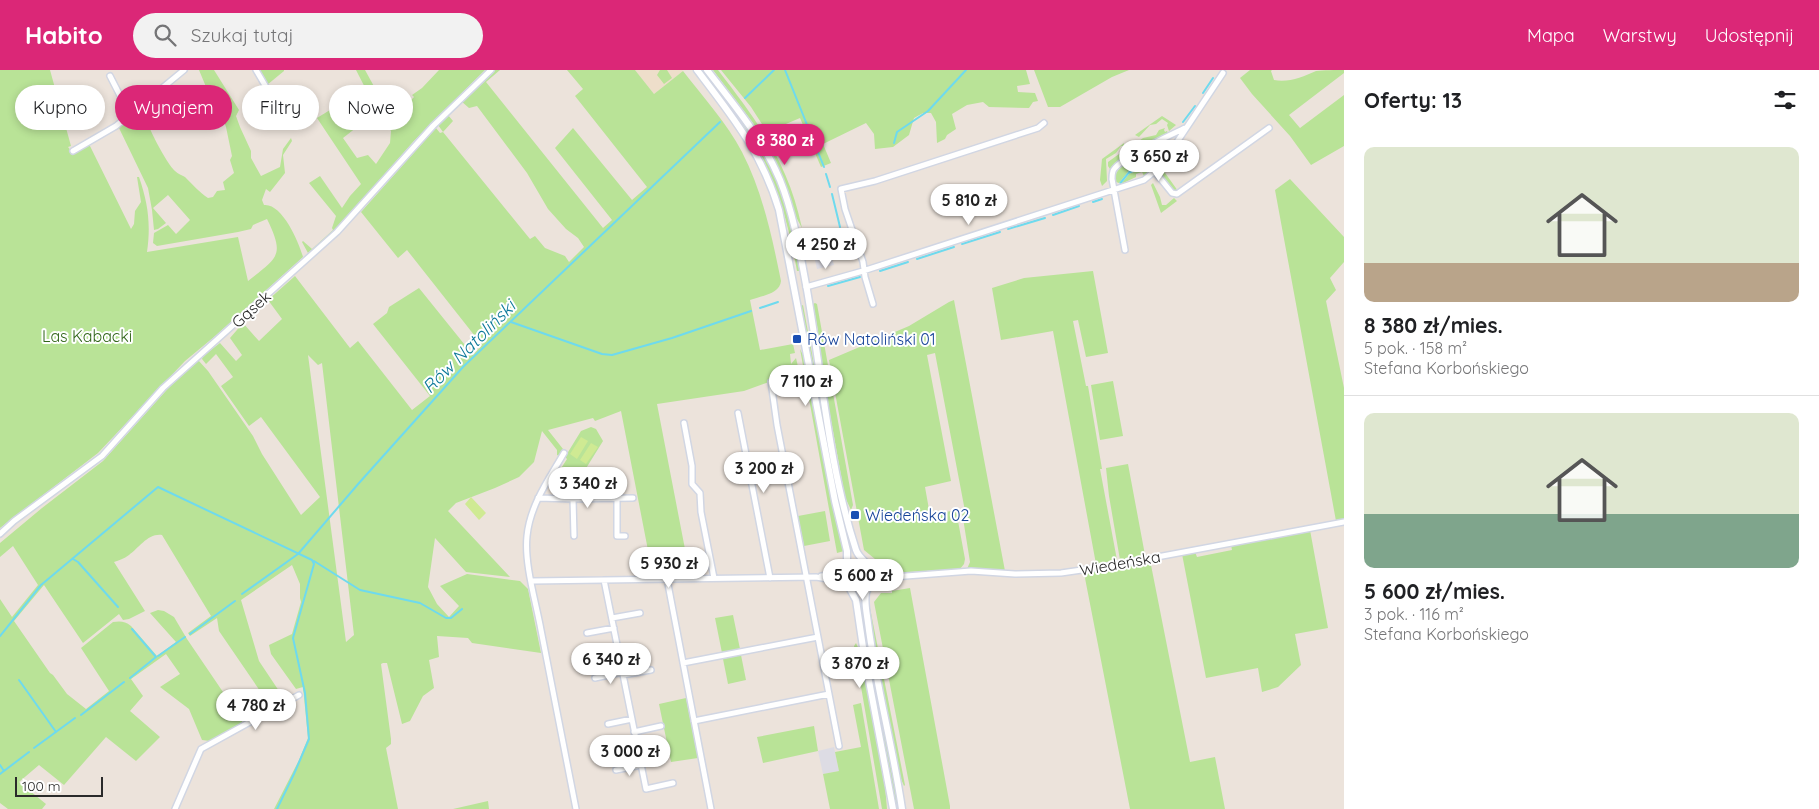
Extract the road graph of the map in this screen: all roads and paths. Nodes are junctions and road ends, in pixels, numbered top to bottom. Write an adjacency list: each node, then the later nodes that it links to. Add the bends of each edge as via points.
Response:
1 (184, 70): 8 (street)
2 (256, 70): 9 (street)
3 (491, 70): 34 (street, Gąsek, via 433,126 337,232 163,388 102,456)
4 (697, 70): 23 (street, via 746,135 766,172 779,210)
5 (707, 70): 22 (street, via 752,130 777,174 790,208)
6 (1223, 73): 13 (street)
7 (110, 76): 10 (street)
8 (166, 85)
9 (265, 85)
10 (115, 86)
11 (1044, 124): 21 (street, via 876,181 841,189)
12 (115, 126): 16 (street)
13 (1186, 128): 15 (street); 17 (street)
14 (1269, 128): 18 (street, via 1179,194 1172,193)
15 (1161, 140): 17 (street); 19 (street, via 1139,150 1114,169)
16 (73, 151)
17 (1170, 152): 18 (street)
18 (1155, 172): 19 (street, via 1144,180)
19 (1114, 189): 20 (street); 21 (street)
20 (1125, 250)
21 (864, 271): 22 (street); 24 (street)
22 (806, 287): 23 (street); 37 (street, via 842,495 856,550)
23 (795, 290): 38 (street, via 847,551)
24 (873, 304)
25 (771, 382): 39 (street)
26 (738, 414): 43 (street)
27 (684, 423): 42 (street, via 692,484 700,493)
28 (564, 453): 29 (street)
29 (538, 498): 32 (street); 46 (street, via 527,538)
30 (617, 498): 31 (street); 32 (street); 36 (street, via 617,536)
31 (633, 498)
32 (573, 499): 35 (street)
33 (1344, 522): 41 (street, Wiedeńska, via 1061,573 971,571)
34 (0, 534)
35 (574, 536)
36 (625, 536)
37 (869, 566): 38 (street, via 854,562); 41 (street, Wiedeńska); 47 (street, via 873,574)
38 (845, 571): 40 (street); 48 (street)
39 (806, 577): 40 (street); 43 (street); 53 (street)
40 (816, 577): 48 (street)
41 (893, 577): 47 (street, Wiedeńska)
42 (714, 578): 43 (street); 44 (street)
43 (770, 578)
44 (667, 579): 45 (street); 54 (street)
45 (604, 580): 46 (street); 50 (street)
46 (532, 581): 70 (street)
47 (871, 584): 48 (street, via 861,591); 73 (street, via 865,599 872,651)
48 (847, 585): 72 (street, via 856,600)
49 (640, 612): 50 (street)
50 (612, 618): 51 (street)
51 (614, 628): 52 (street); 56 (street)
52 (587, 633)
53 (818, 637): 54 (street); 58 (street)
54 (683, 662): 61 (street)
55 (651, 670): 56 (street)
56 (623, 674): 57 (street); 60 (street)
57 (595, 678)
58 (828, 694): 61 (street); 65 (street)
59 (299, 695): 69 (street, via 201,750)
60 (632, 719): 62 (street); 64 (street)
61 (694, 721): 71 (street)
62 (608, 724)
63 (661, 726): 64 (street)
64 (634, 732): 66 (street)
65 (839, 746)
66 (641, 765): 67 (street); 68 (street, via 646,789)
67 (616, 770)
68 (673, 783)
69 (175, 809)
70 (576, 809)
71 (711, 809)
72 (893, 809)
73 (902, 809)

